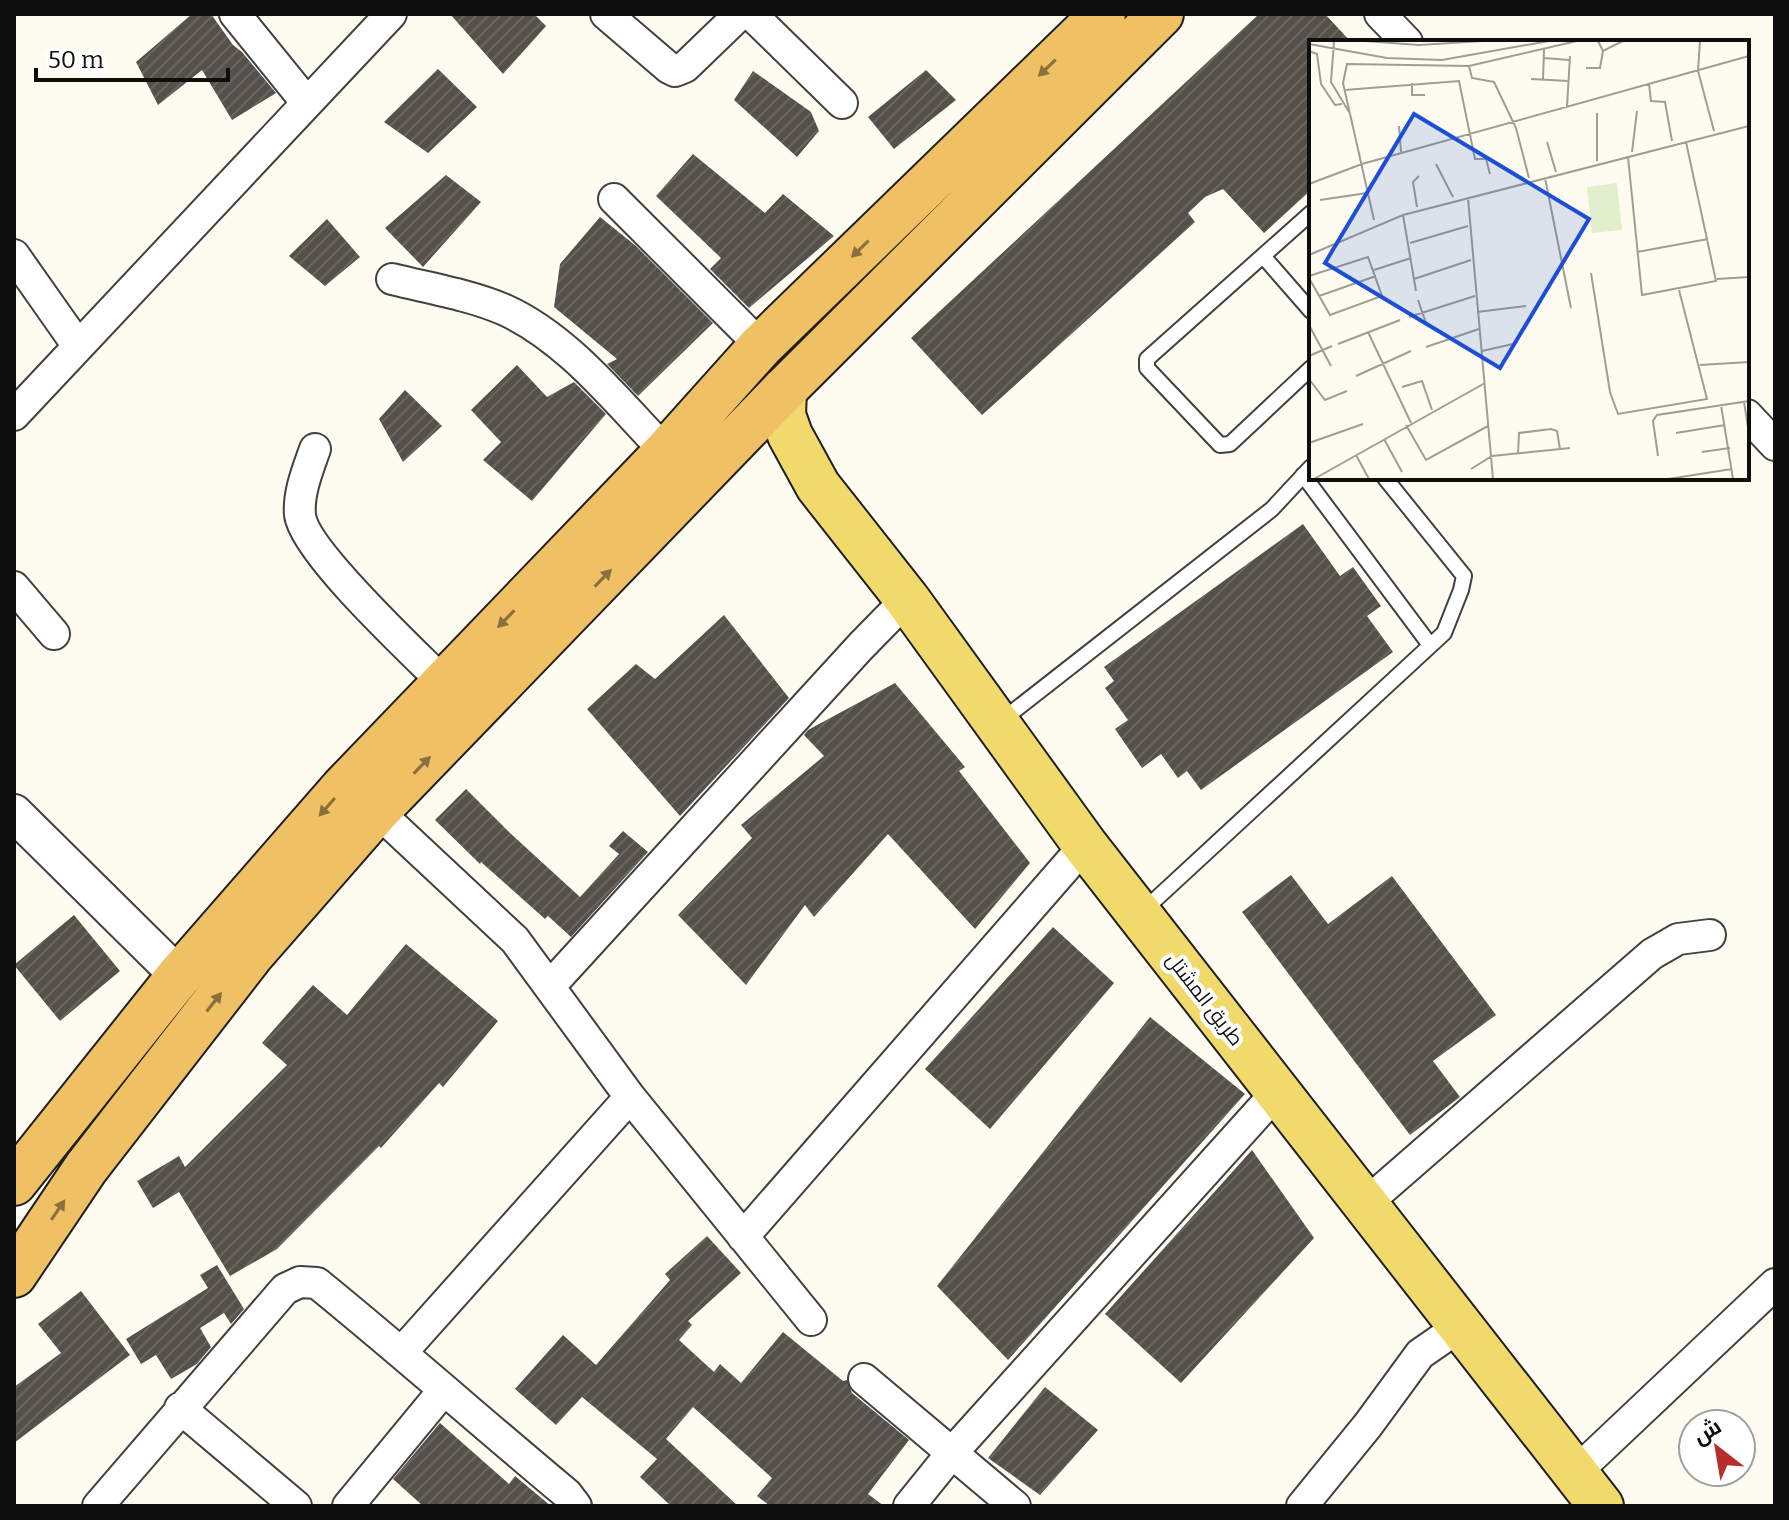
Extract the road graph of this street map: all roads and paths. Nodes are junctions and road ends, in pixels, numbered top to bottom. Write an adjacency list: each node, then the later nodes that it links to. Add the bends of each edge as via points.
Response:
1 (235, 14): 10 (street)
2 (391, 14): 10 (street)
3 (606, 14): 4 (street, via 675,71)
4 (740, 14)
5 (751, 14): 11 (street)
6 (1103, 14): 19 (highway, one-way to 19)
7 (1161, 14): 21 (highway)
8 (1380, 14): 9 (street)
9 (1405, 40)
10 (307, 103): 18 (street)
11 (842, 103)
12 (614, 199): 19 (street)
13 (1309, 215): 15 (lane)
14 (14, 255): 18 (street)
15 (1263, 256): 17 (lane); 20 (lane, via 1147,359 1147,368 1224,446)
16 (392, 279): 27 (street, via 504,310 544,334)
17 (1309, 309)
18 (78, 346): 22 (street)
19 (761, 346): 27 (highway)
20 (1309, 370)
21 (784, 390): 24 (highway); 31 (main road, طريق المشتل, via 783,415 790,435)
22 (14, 415)
23 (1749, 417): 25 (street)
24 (734, 444): 31 (main road, طريق المشتل, via 778,454); 38 (highway, one-way to 24)
25 (1775, 445)
26 (315, 449): 36 (street, via 300,517 359,599)
27 (666, 452): 36 (highway, one-way to 36)
28 (1307, 471): 37 (lane, via 1272,509)
29 (1313, 480): 35 (lane)
30 (1387, 480): 35 (lane, via 1464,576 1444,633)
31 (818, 486): 33 (main road, طريق المشتل)
32 (14, 587): 34 (street)
33 (907, 599): 37 (main road, طريق المشتل); 44 (street)
34 (54, 634)
35 (1430, 645): 41 (lane)
36 (444, 683): 43 (highway, one-way to 43, via 343,788)
37 (997, 724): 40 (main road, طريق المشتل)
38 (377, 811): 44 (street, via 515,940); 50 (highway, one-way to 38, via 86,1168 242,966)
39 (14, 813): 43 (street)
40 (1085, 845): 41 (main road, طريق المشتل); 49 (street)
41 (1139, 914): 45 (main road, طريق المشتل)
42 (1710, 935): 48 (street, via 1678,939 1652,954)
43 (179, 976): 47 (highway)
44 (550, 986): 46 (street)
45 (1277, 1092): 48 (main road, طريق المشتل); 58 (street)
46 (630, 1097): 49 (street); 54 (street)
47 (14, 1183)
48 (1364, 1205): 53 (main road, طريق المشتل)
49 (743, 1237): 52 (street)
50 (14, 1275)
51 (1775, 1284): 59 (street)
52 (811, 1320)
53 (1459, 1327): 59 (main road, طريق المشتل); 66 (street, via 1420,1354)
54 (402, 1352): 56 (street); 57 (street, via 317,1283 300,1282 285,1289)
55 (864, 1379): 58 (street)
56 (443, 1391): 62 (street); 63 (street)
57 (180, 1408): 60 (street); 61 (street)
58 (951, 1454): 64 (street); 65 (street)
59 (1588, 1490)
60 (98, 1506)
61 (296, 1506)
62 (348, 1506)
63 (576, 1506)
64 (909, 1506)
65 (1015, 1506)
66 (1302, 1506)

